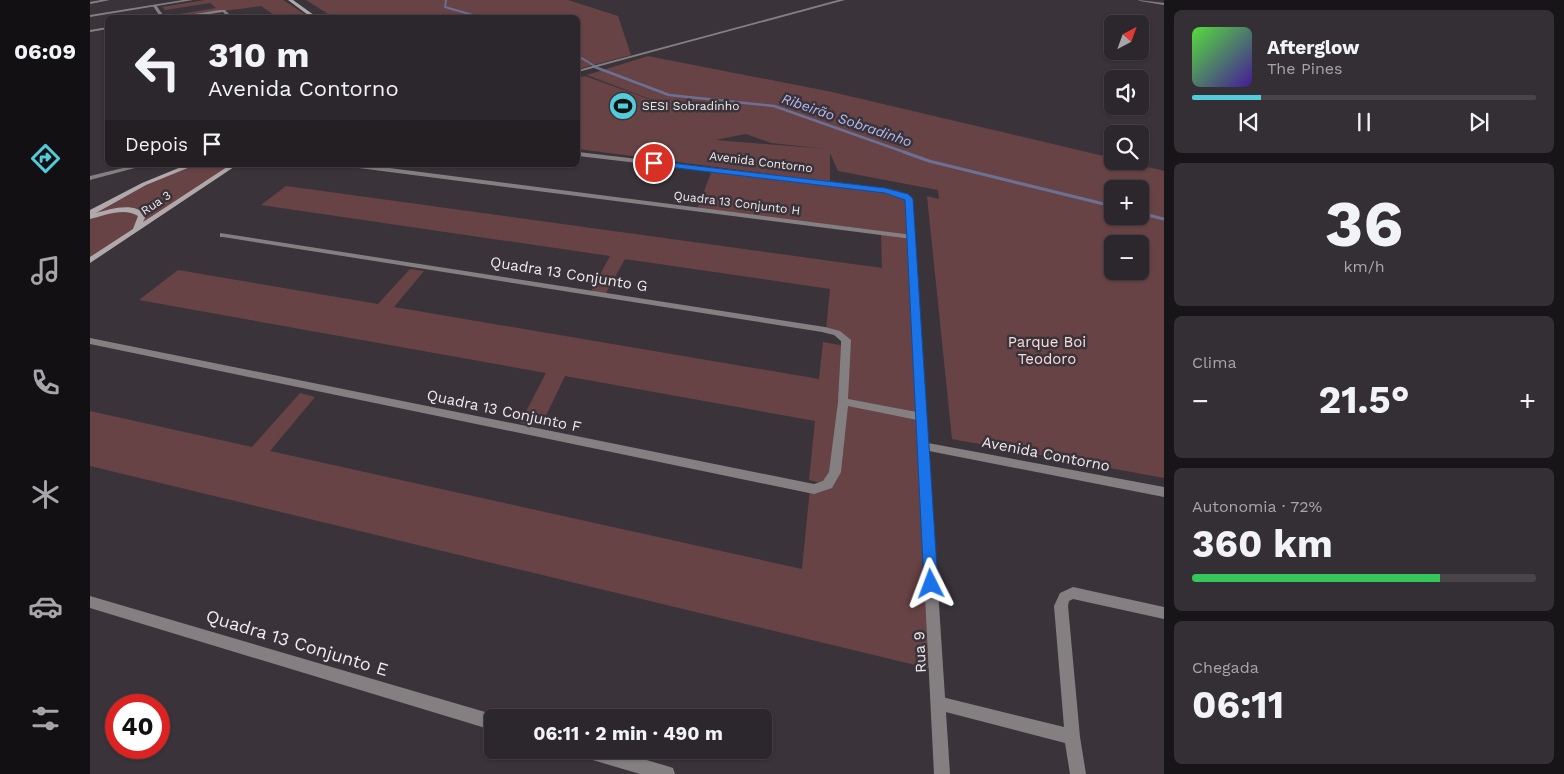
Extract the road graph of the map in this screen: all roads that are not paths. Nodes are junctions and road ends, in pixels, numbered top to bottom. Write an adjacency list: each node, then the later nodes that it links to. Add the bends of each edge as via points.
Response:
1 (108, 0): 6 (street)
2 (191, 0): 8 (street)
3 (290, 0): 12 (main road)
4 (843, 0): 16 (street)
5 (1140, 0): 7 (street)
6 (90, 3)
7 (1164, 4)
8 (155, 6): 9 (street); 13 (street)
9 (161, 15)
10 (194, 15): 11 (street, via 224,11)
11 (228, 15)
12 (312, 15)
13 (90, 16)
14 (105, 30): 15 (street)
15 (90, 31)
16 (580, 71)
17 (580, 154): 23 (street, Avenida Contorno, via 885,190)
18 (135, 167): 22 (street)
19 (187, 167): 24 (main road, Rua 3, via 144,184)
20 (231, 167): 26 (main road, Rua 3)
21 (367, 167): 28 (street, Quadra 13 Conjunto H)
22 (90, 178)
23 (909, 199): 28 (street, Rua 9)
24 (90, 213)
25 (90, 217): 26 (main road, via 133,210 142,216)
26 (136, 230): 29 (main road, Rua 3)
27 (223, 235): 31 (street, Quadra 13 Conjunto G, via 830,331 846,340)
28 (912, 237): 32 (street, Rua 9)
29 (90, 261)
30 (90, 342): 31 (street, Quadra 13 Conjunto F, via 814,489 829,485 835,472)
31 (843, 402): 32 (street)
32 (922, 417): 33 (street, Rua 9)
33 (923, 446): 34 (street, Avenida Contorno); 37 (street, Rua 9)
34 (1164, 492)
35 (90, 602): 38 (street, Quadra 13 Conjunto E)
36 (1164, 613): 39 (street, via 1074,593 1063,598 1061,606)
37 (938, 703): 39 (street); 42 (street, Rua 9)
38 (484, 720)
39 (1072, 737): 43 (street)
40 (616, 759): 41 (street)
41 (667, 774)
42 (942, 774)
43 (1078, 774)

